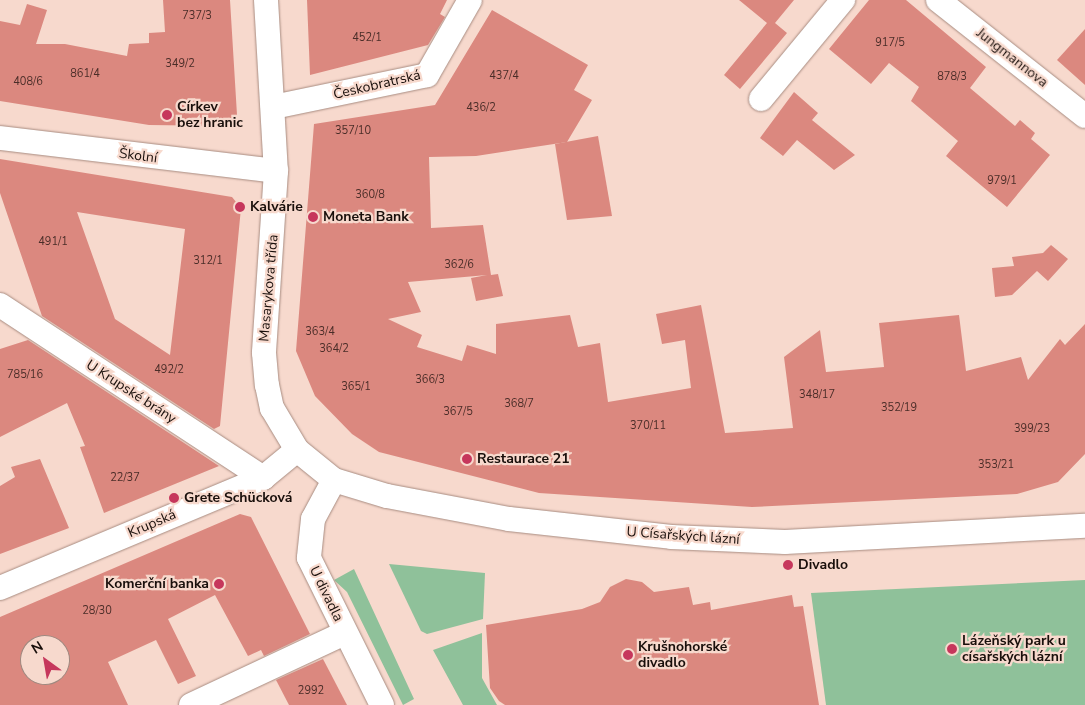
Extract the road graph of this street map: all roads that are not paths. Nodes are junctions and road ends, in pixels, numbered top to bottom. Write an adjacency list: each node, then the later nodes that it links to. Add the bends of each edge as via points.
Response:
1 (266, 0): 6 (street, Masarykova třída)
2 (470, 0): 6 (street, Českobratrská, via 427,75)
3 (843, 0): 5 (street)
4 (938, 0): 7 (street, Jungmannova)
5 (761, 99)
6 (273, 107): 9 (street, Masarykova třída)
7 (1083, 109)
8 (0, 138): 9 (street, Školní)
9 (276, 171): 11 (street, Masarykova třída, via 264,353 272,408)
10 (0, 305): 12 (street, U Krupské brány)
11 (297, 450): 12 (street, Krupská); 13 (street, U Císařských lázní)
12 (263, 478): 15 (street, Krupská)
13 (334, 480): 14 (street, U Císařských lázní, via 387,496 509,519 671,537 785,542); 16 (street, U divadla, via 313,519 309,558)
14 (1084, 523)
15 (0, 588)
16 (345, 633): 17 (street); 18 (street, U divadla)
17 (191, 705)
18 (382, 705)

